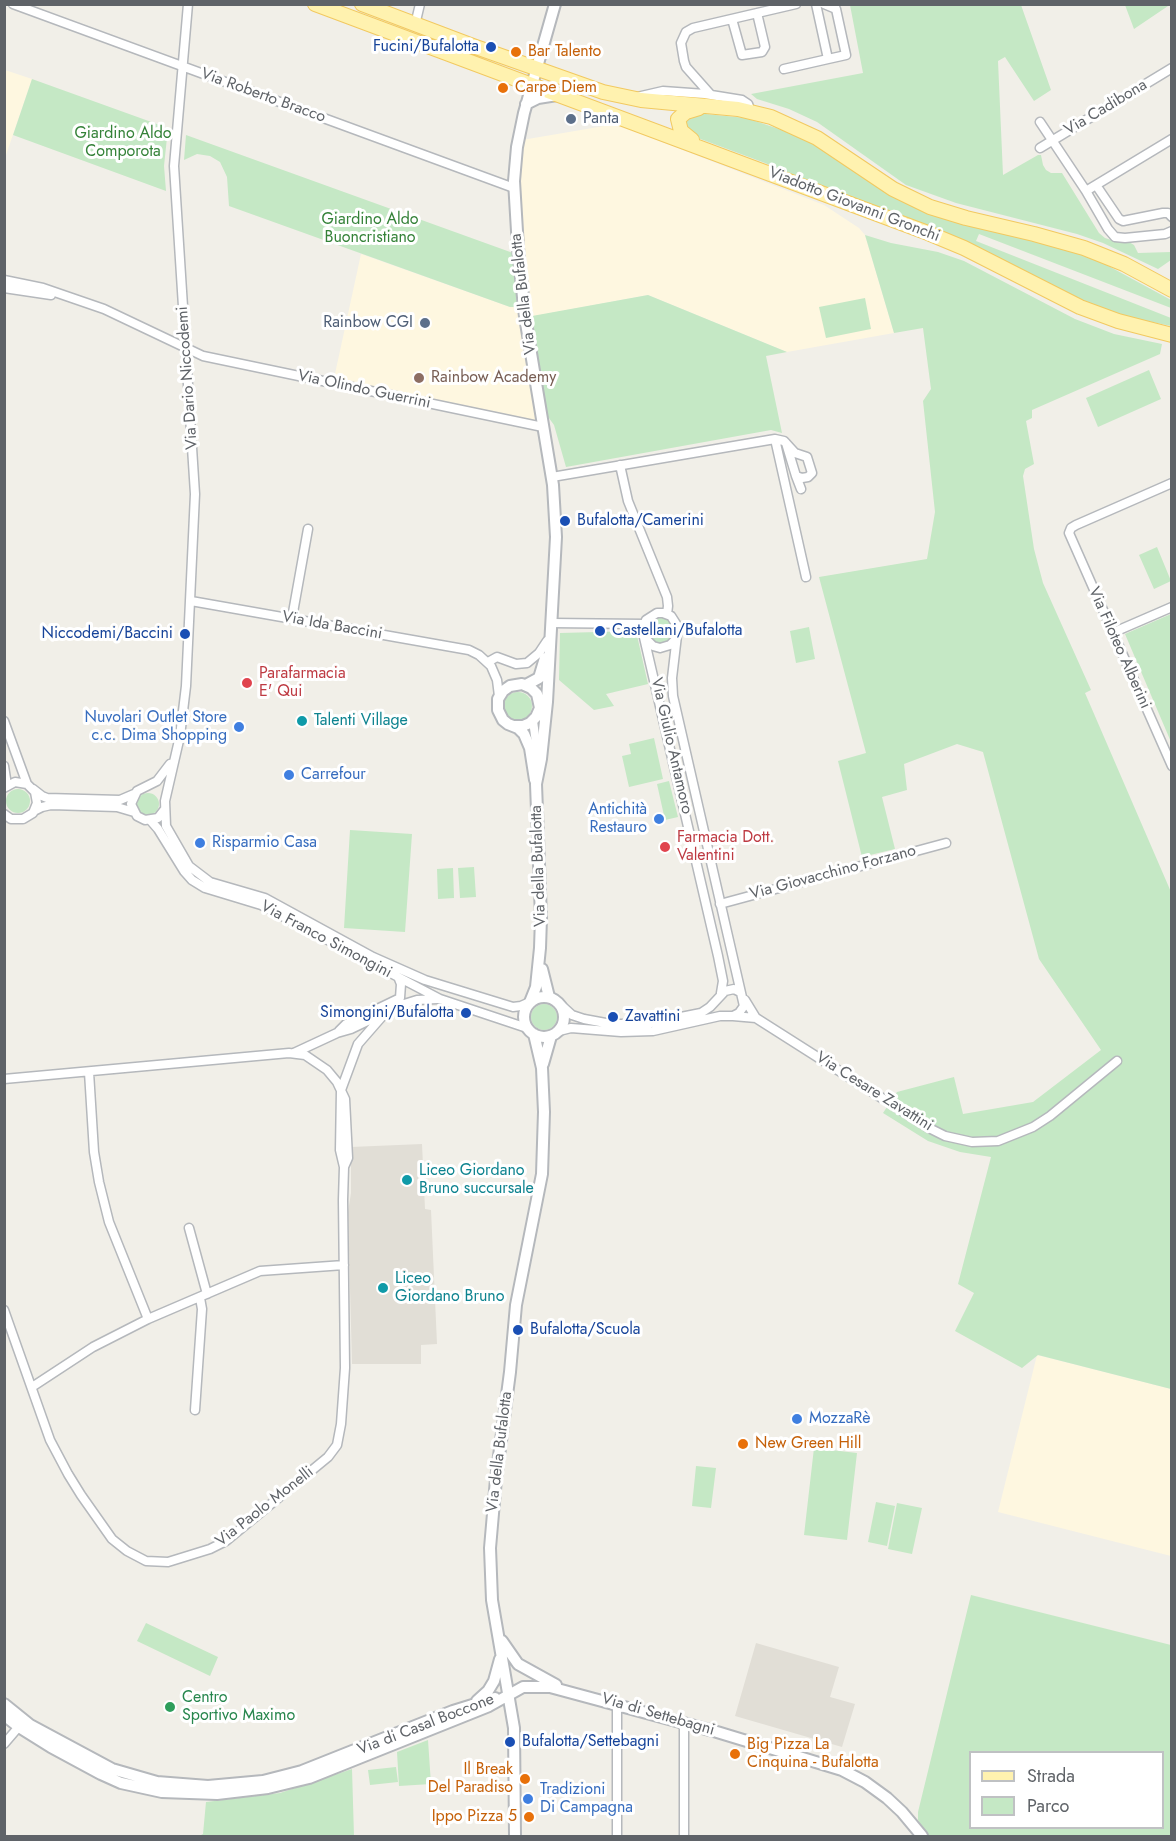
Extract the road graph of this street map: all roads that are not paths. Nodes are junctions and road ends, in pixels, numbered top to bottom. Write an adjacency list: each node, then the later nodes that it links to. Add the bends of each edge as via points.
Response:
1 (12, 4): 18 (street, Via Roberto Bracco)
2 (188, 4): 18 (street, Via Dario Niccodemi)
3 (315, 4): 14 (main road, Viadotto Giovanni Gronchi)
4 (362, 4): 11 (main road, Viadotto Giovanni Gronchi)
5 (420, 4): 13 (street)
6 (555, 4): 20 (street, Via della Bufalotta)
7 (796, 4): 10 (street)
8 (816, 4): 16 (street)
9 (824, 4): 16 (street, via 836,9 846,55)
10 (757, 13): 12 (street); 12 (street, via 765,47 762,52 742,55)
11 (386, 14): 13 (main road, Viadotto Giovanni Gronchi); 14 (street)
12 (732, 19): 22 (street, via 686,32 681,44)
13 (415, 25): 15 (main road, Viadotto Giovanni Gronchi)
14 (380, 28): 17 (main road, Viadotto Giovanni Gronchi)
15 (473, 46): 17 (street); 20 (main road, Viadotto Giovanni Gronchi)
16 (828, 59): 21 (street)
17 (468, 61): 23 (main road, Viadotto Giovanni Gronchi)
18 (182, 66): 37 (street, Via Roberto Bracco); 46 (street, Via Dario Niccodemi, via 174,166)
19 (1172, 68): 33 (street, Via Cadibona)
20 (537, 69): 23 (street, Via della Bufalotta); 27 (main road, Viadotto Giovanni Gronchi)
21 (784, 69)
22 (690, 71): 24 (street, via 690,85); 25 (street)
23 (532, 85): 26 (main road, Viadotto Giovanni Gronchi); 28 (street, Via della Bufalotta)
24 (683, 92): 25 (street, Viadotto Giovanni Gronchi); 27 (street, Viadotto Giovanni Gronchi, via 655,91)
25 (710, 94): 30 (street, Viadotto Giovanni Gronchi, via 742,100)
26 (559, 95): 28 (street); 35 (main road, Viadotto Giovanni Gronchi)
27 (633, 98): 29 (main road, Viadotto Giovanni Gronchi)
28 (526, 104): 37 (street, Via della Bufalotta)
29 (722, 107): 30 (main road, Viadotto Giovanni Gronchi); 35 (main road, via 690,110 677,122 688,137)
30 (751, 112): 43 (main road, Viadotto Giovanni Gronchi, via 804,131 893,189 930,207 1084,248)
31 (1040, 122): 33 (street)
32 (1172, 139): 36 (street)
33 (1053, 141): 34 (street, Via Cadibona); 38 (street)
34 (1040, 148)
35 (725, 157): 45 (main road, Viadotto Giovanni Gronchi, via 935,236 1107,317)
36 (1096, 185): 38 (street); 39 (street, via 1123,221 1163,213)
37 (514, 188): 47 (street, Via della Bufalotta, via 525,317)
38 (1086, 191): 40 (street, via 1115,237)
39 (1172, 217)
40 (1172, 231)
41 (4, 280): 44 (street)
42 (4, 288): 44 (street)
43 (1171, 289)
44 (67, 297): 46 (street, Via Olindo Guerrini, via 124,318)
45 (1172, 333)
46 (186, 349): 47 (street, Via Olindo Guerrini, via 203,357); 59 (street, Via Dario Niccodemi, via 195,494)
47 (543, 427): 53 (street, Via della Bufalotta)
48 (775, 439): 49 (street); 50 (street); 58 (street)
49 (786, 444): 51 (street, via 807,457); 52 (street)
50 (620, 465): 53 (street); 61 (street, Via Giulio Antamoro, via 630,506 667,597)
51 (812, 473): 52 (street, via 804,479); 54 (street)
52 (796, 476): 56 (street)
53 (552, 477): 63 (street, Via della Bufalotta, via 556,548)
54 (818, 481)
55 (1172, 483): 65 (street, Via Filoteo Alberini, via 1069,530)
56 (801, 489)
57 (308, 529): 62 (street)
58 (806, 577)
59 (191, 601): 62 (street, Via Ida Baccini); 77 (street, Via Dario Niccodemi, via 186,687)
60 (1172, 607): 65 (street)
61 (667, 614): 64 (street, via 654,614); 67 (street, Via Giulio Antamoro, via 677,625)
62 (292, 618): 69 (street, Via Ida Baccini, via 473,651)
63 (551, 623): 64 (street); 68 (street, Via della Bufalotta); 70 (street, Via della Bufalotta)
64 (645, 624): 66 (street, Via Giulio Antamoro)
65 (1112, 633): 79 (street, Via Filoteo Alberini)
66 (645, 639): 67 (street, via 660,648); 97 (street, Via Giulio Antamoro, via 718,956 723,981)
67 (675, 640): 92 (street, Via Giulio Antamoro, via 673,696)
68 (547, 641): 69 (street, via 527,663 516,664 497,657); 71 (street, Via della Bufalotta, via 542,673)
69 (488, 662): 72 (street)
70 (549, 672): 73 (street, Via della Bufalotta); 80 (street, Via della Bufalotta)
71 (526, 685): 72 (street, Via della Bufalotta, via 510,686); 73 (street)
72 (500, 696): 76 (street, Via della Bufalotta, via 499,713)
73 (540, 702): 75 (street, Via della Bufalotta)
74 (4, 721): 83 (street)
75 (533, 721): 76 (street); 80 (street, Via della Bufalotta)
76 (514, 726): 81 (street, Via della Bufalotta, via 523,732 529,745)
77 (176, 752): 84 (street, Via Dario Niccodemi, via 164,774); 86 (street, Via Dario Niccodemi)
78 (4, 766): 82 (street)
79 (1172, 766)
80 (540, 769): 81 (street, Via della Bufalotta)
81 (536, 784): 93 (street, Via della Bufalotta)
82 (6, 786): 83 (street, via 18,782)
83 (30, 786): 85 (street, via 42,796 52,798 118,800); 87 (street, via 37,799)
84 (147, 787): 85 (street); 86 (street, via 158,789)
85 (134, 794): 88 (street)
86 (165, 805): 90 (street, via 160,816); 96 (street, Via Franco Simongini, via 167,829 186,862 202,878 265,898 394,968)
87 (34, 811): 88 (street, via 51,805 117,807); 89 (street, via 20,820)
88 (134, 812): 90 (street)
89 (4, 814)
90 (151, 821): 94 (street, Via Franco Simongini, via 196,883 261,905)
91 (946, 843): 92 (street, Via Giovacchino Forzano)
92 (720, 904): 98 (street, Via Giulio Antamoro)
93 (540, 948): 100 (street, Via della Bufalotta); 103 (street, Via della Bufalotta, via 536,987)
94 (399, 979): 95 (street, Via Franco Simongini); 101 (street)
95 (418, 988): 96 (street, via 427,986); 101 (street); 102 (street, Via Franco Simongini)
96 (467, 994): 99 (street, Via Franco Simongini)
97 (720, 995): 98 (street, via 729,989); 104 (street, via 700,1013 636,1024 580,1018); 107 (street, via 719,1009)
98 (742, 995): 107 (street, via 744,1006); 108 (street, Via Cesare Zavattini)
99 (478, 997): 103 (street, Via Franco Simongini, via 513,1007); 105 (street)
100 (549, 997): 103 (street); 104 (street)
101 (400, 998): 110 (street, via 346,1024)
102 (440, 999): 105 (street, Via Franco Simongini); 106 (street, via 412,1001)
103 (530, 1002): 109 (street, via 524,1015)
104 (560, 1004): 111 (street, via 565,1017)
105 (475, 1011): 109 (street, Via Franco Simongini, via 507,1019)
106 (386, 1012): 110 (street); 117 (street, via 358,1044)
107 (731, 1016): 108 (street, Via Cesare Zavattini); 111 (street, Via Cesare Zavattini, via 648,1031 572,1028)
108 (756, 1018): 113 (street, Via Cesare Zavattini, via 929,1128 972,1142 998,1141 1033,1127)
109 (531, 1031): 111 (street, via 542,1037); 114 (street, Via della Bufalotta)
110 (337, 1033): 112 (street)
111 (555, 1033): 114 (street, Via della Bufalotta)
112 (294, 1053): 115 (street); 117 (street, via 317,1061)
113 (1118, 1061)
114 (542, 1068): 125 (street, Via della Bufalotta, via 542,1174 517,1298 491,1531 492,1593)
115 (89, 1072): 116 (street); 122 (street, via 99,1182 109,1222)
116 (4, 1079)
117 (341, 1090): 119 (street, Via Paolo Monelli)
118 (189, 1228): 120 (street)
119 (344, 1264): 120 (street, via 268,1270); 123 (street, Via Paolo Monelli, via 345,1368 338,1445 235,1535 210,1549 157,1563 139,1558 117,1543 81,1496 52,1446)
120 (203, 1296): 122 (street); 124 (street)
121 (4, 1310): 123 (street, Via Paolo Monelli)
122 (148, 1319): 123 (street, via 93,1347)
123 (33, 1387)
124 (195, 1410)
125 (498, 1634): 126 (street, Via della Bufalotta); 127 (street, via 518,1664)
126 (501, 1652): 128 (street, Via della Bufalotta); 129 (street, via 494,1681)
127 (564, 1689): 128 (street, Via di Settebagni, via 530,1686); 131 (street, Via di Settebagni)
128 (509, 1694): 129 (street, Via di Casal Boccone); 134 (street, Via di Casal Boccone, via 489,1706 325,1773 227,1794 171,1793 121,1783 75,1761); 136 (street, Via della Bufalotta, via 514,1728)
129 (475, 1702): 134 (street, Via di Casal Boccone, via 311,1768 263,1781 208,1786 165,1784 120,1772)
130 (4, 1704): 134 (street, Via di Casal Boccone)
131 (617, 1704): 133 (street, Via di Settebagni); 137 (street)
132 (4, 1715): 134 (street, Via di Casal Boccone)
133 (684, 1723): 138 (street); 139 (street, Via di Settebagni, via 850,1773 887,1798)
134 (21, 1724): 135 (street)
135 (4, 1744)
136 (514, 1836)
137 (617, 1836)
138 (684, 1836)
139 (922, 1836)

